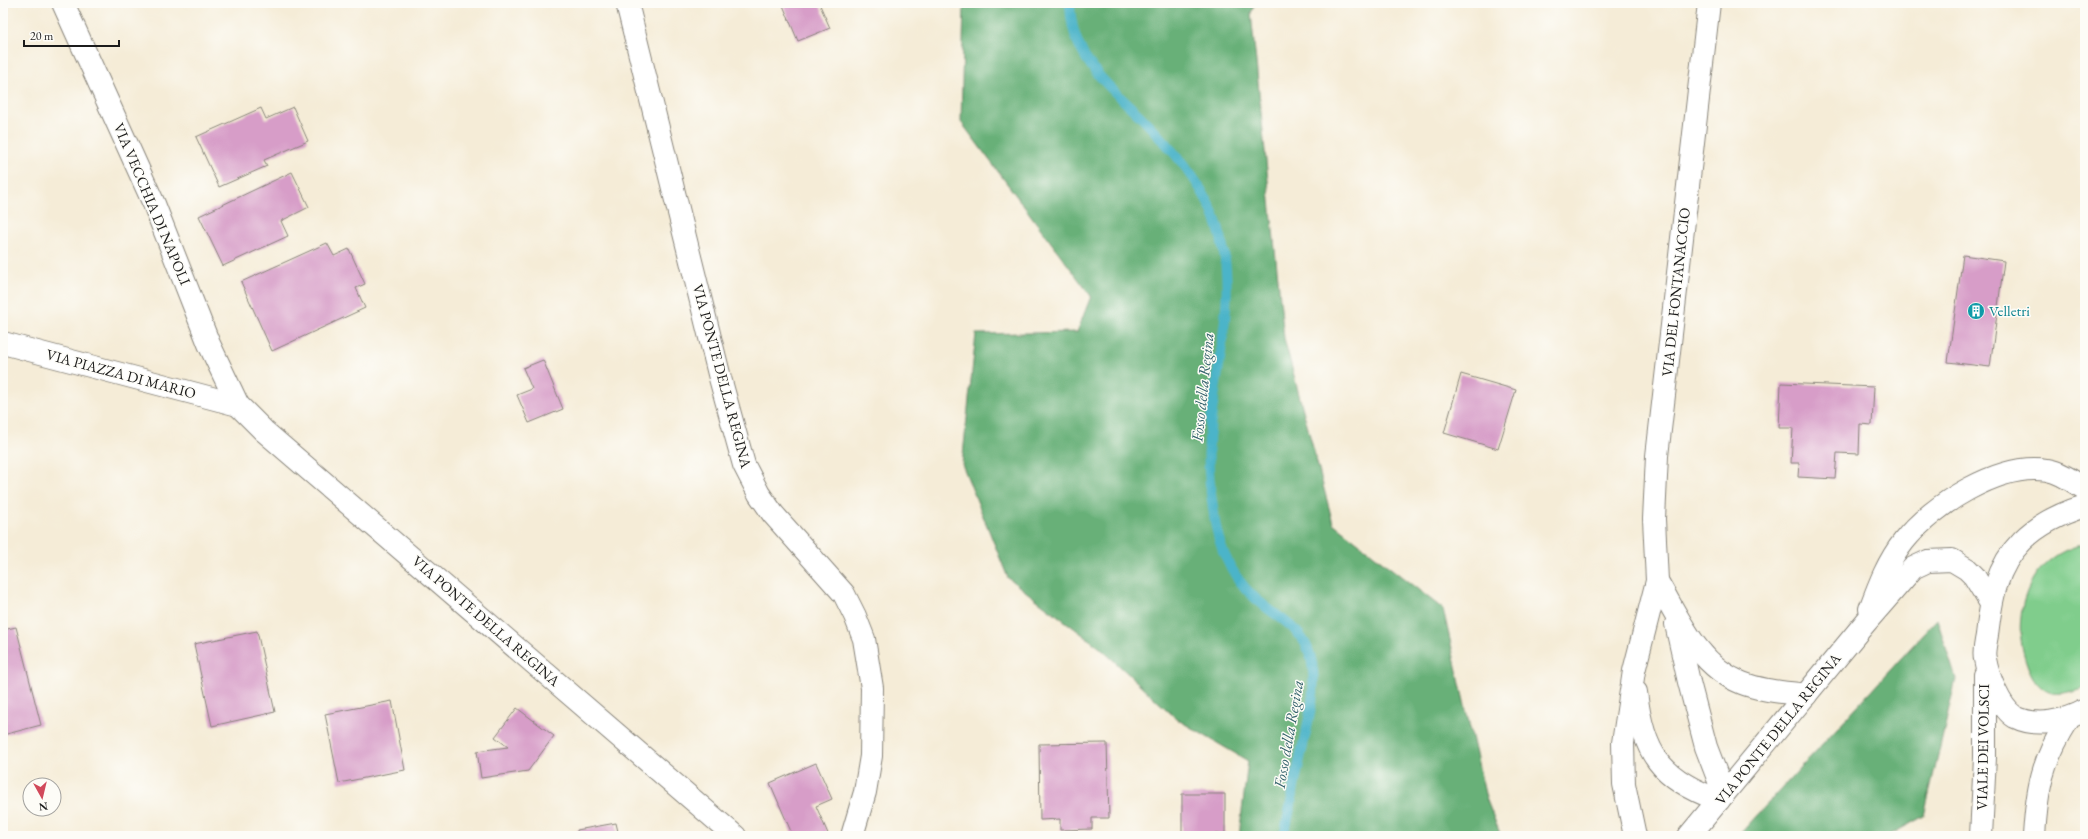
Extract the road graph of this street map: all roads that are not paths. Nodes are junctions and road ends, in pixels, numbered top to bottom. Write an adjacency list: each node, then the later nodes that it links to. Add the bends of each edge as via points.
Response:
1 (63, 3): 5 (street, VIA VECCHIA DI NAPOLI, via 154,204 209,344)
2 (627, 3): 18 (street, VIA PONTE DELLA REGINA, via 744,465 773,514 844,594 856,616 865,643 872,688 871,756 865,792)
3 (1709, 3): 8 (street, VIA DEL FONTANACCIO, via 1657,456 1654,519)
4 (3, 343): 5 (street, VIA PIAZZA DI MARIO)
5 (238, 405): 17 (street, VIA PONTE DELLA REGINA, via 264,431)
6 (2085, 489): 11 (street, VIA PONTE DELLA REGINA, via 2059,474 2040,469 2012,472 1970,488 1932,514 1905,540 1883,577)
7 (2085, 506): 9 (street, VIALE DEI VOLSCI, via 2051,520 2022,541 2005,565)
8 (1657, 581): 10 (street, VIA DEL FONTANACCIO); 13 (street, VIA DEL FONTANACCIO)
9 (1990, 602): 11 (street, VIA PONTE DELLA REGINA, via 1967,569 1952,560 1936,559 1913,568); 12 (street, VIALE DEI VOLSCI)
10 (1672, 609): 14 (street, VIA DEL FONTANACCIO, via 1696,647 1728,676 1759,689); 16 (street, VIA DEL FONTANACCIO, via 1701,730)
11 (1866, 622): 14 (street, VIA PONTE DELLA REGINA)
12 (1984, 658): 15 (street, via 2001,701 2015,716 2035,722); 21 (street, VIALE DEI VOLSCI, via 1985,758)
13 (1634, 671): 16 (street, VIA DEL FONTANACCIO, via 1639,716 1646,741 1653,754 1676,780 1692,790); 19 (street, VIA DEL FONTANACCIO, via 1625,725 1623,763 1626,799)
14 (1806, 695): 16 (street, VIA PONTE DELLA REGINA)
15 (2077, 715): 22 (street, via 2046,762 2038,794)
16 (1722, 797): 20 (street, VIA PONTE DELLA REGINA)
17 (735, 836)
18 (852, 836)
19 (1635, 836)
20 (1689, 836)
21 (1981, 836)
22 (2034, 836)

